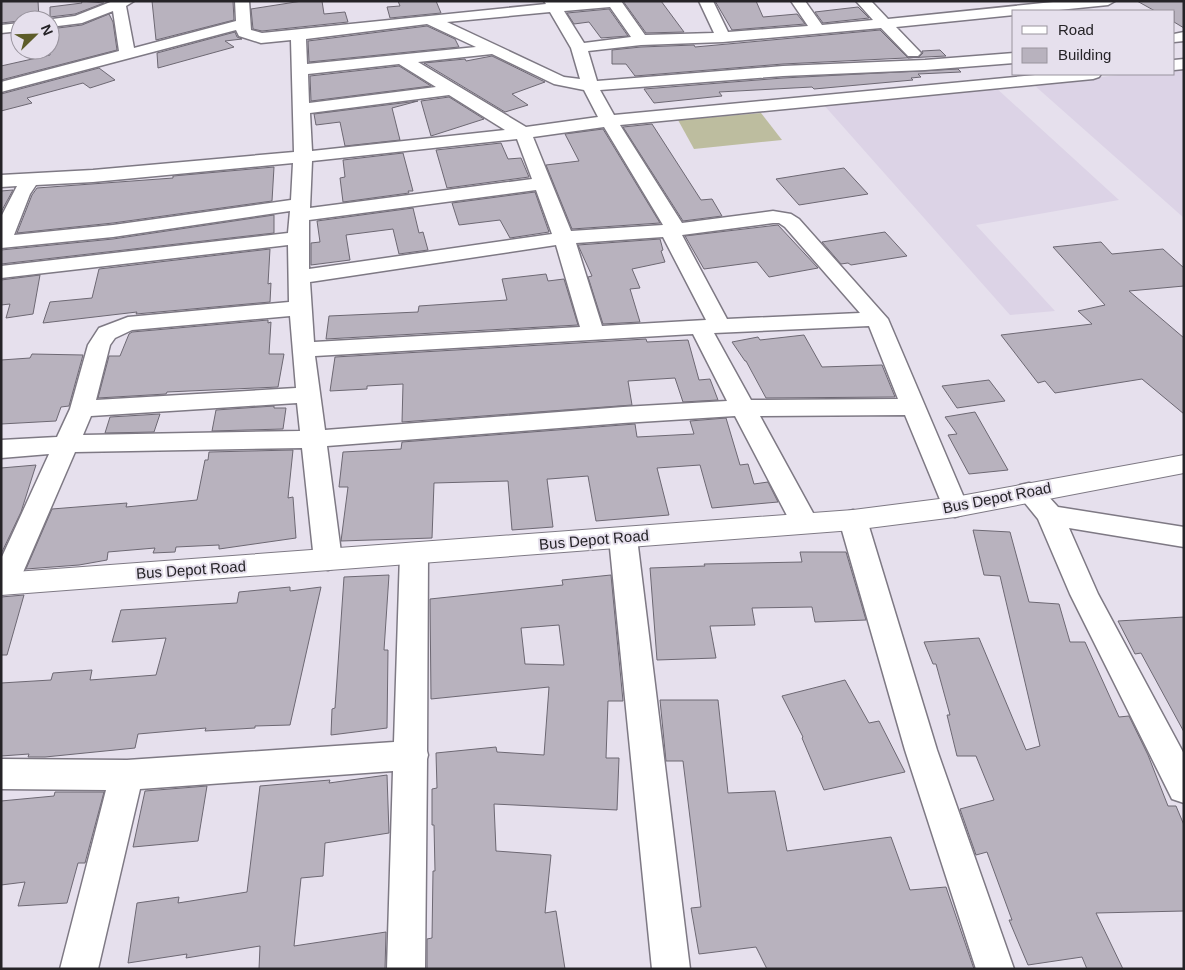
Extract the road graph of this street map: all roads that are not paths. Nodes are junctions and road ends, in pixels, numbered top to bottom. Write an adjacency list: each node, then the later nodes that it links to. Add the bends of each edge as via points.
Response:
1 (74, 1): 14 (street)
2 (242, 1): 16 (street)
3 (614, 1): 9 (street); 21 (street)
4 (706, 1): 20 (street)
5 (798, 1): 18 (street)
6 (863, 1): 17 (street)
7 (1108, 1): 10 (street)
8 (123, 3): 14 (street); 24 (street)
9 (552, 4): 13 (street); 22 (street)
10 (1072, 6): 11 (street)
11 (1031, 10)
12 (1012, 12): 17 (street)
13 (429, 19): 19 (street); 23 (street)
14 (77, 20): 15 (street)
15 (60, 22)
16 (242, 24): 19 (street, via 244,33 261,38); 24 (street)
17 (886, 24): 18 (street); 25 (street)
18 (818, 30): 20 (street)
19 (298, 36): 28 (street)
20 (723, 37): 21 (street)
21 (641, 40): 22 (street)
22 (579, 48): 30 (street)
23 (492, 50): 27 (street); 30 (street, via 560,81)
24 (127, 53): 31 (street)
25 (913, 53)
26 (1012, 58): 30 (street)
27 (402, 59): 28 (street); 32 (street)
28 (300, 70): 33 (street)
29 (1083, 75): 34 (street)
30 (590, 86): 34 (street)
31 (1, 87)
32 (451, 90): 33 (street); 35 (street)
33 (300, 109): 36 (street)
34 (609, 121): 35 (street); 41 (street)
35 (522, 133): 36 (street); 39 (street)
36 (303, 157): 37 (street); 40 (street)
37 (30, 180): 38 (street); 44 (street)
38 (1, 181)
39 (543, 183): 40 (street); 43 (street)
40 (300, 209): 42 (street); 44 (street)
41 (673, 230): 43 (street); 48 (street, via 784,218); 49 (street)
42 (298, 238): 45 (street); 46 (street)
43 (564, 238): 46 (street); 50 (street)
44 (1, 241)
45 (1, 272)
46 (299, 277): 47 (street)
47 (300, 308): 51 (street); 55 (street, via 128,324 107,332 99,345)
48 (877, 319): 49 (street); 54 (street)
49 (710, 326): 50 (street); 53 (street)
50 (593, 333): 51 (street)
51 (303, 350): 52 (street)
52 (308, 395): 55 (street); 56 (street)
53 (745, 408): 54 (street); 56 (street); 64 (street)
54 (913, 408): 61 (street)
55 (82, 409): 57 (street)
56 (313, 440): 57 (street); 68 (street)
57 (66, 444): 58 (street); 69 (street)
58 (1, 449)
59 (1184, 464): 60 (street, Bus Depot Road)
60 (1030, 492): 61 (street, Bus Depot Road); 62 (street)
61 (955, 507): 63 (street, Bus Depot Road)
62 (1050, 516): 65 (street); 70 (street, via 1084,594)
63 (853, 520): 64 (street, Bus Depot Road); 78 (street, via 922,750)
64 (804, 522): 66 (street, Bus Depot Road)
65 (1184, 537)
66 (623, 538): 67 (street, Bus Depot Road); 77 (street)
67 (414, 554): 68 (street, Bus Depot Road); 71 (street)
68 (328, 560): 69 (street, Bus Depot Road)
69 (3, 584)
70 (1174, 747): 74 (street)
71 (412, 755): 73 (street); 76 (street)
72 (1, 774): 73 (street)
73 (127, 775): 75 (street)
74 (1184, 788)
75 (79, 969)
76 (406, 969)
77 (671, 969)
78 (996, 969)

